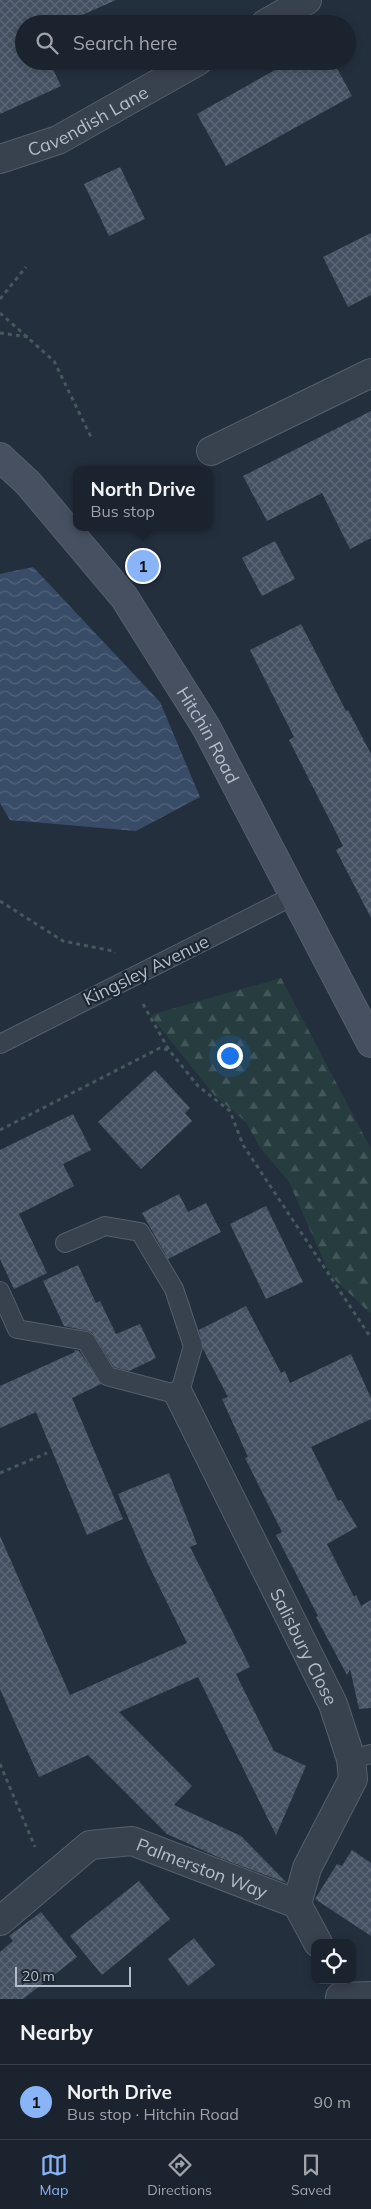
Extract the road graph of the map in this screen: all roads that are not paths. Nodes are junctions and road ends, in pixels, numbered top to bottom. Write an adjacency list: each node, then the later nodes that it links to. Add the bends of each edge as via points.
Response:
1 (307, 0): 2 (street)
2 (281, 15)
3 (182, 70): 4 (street, Cavendish Lane, via 58,140)
4 (0, 159)
5 (371, 373): 6 (street)
6 (211, 450)
7 (0, 456): 8 (street, Hitchin Road, via 28,483 124,597 206,727)
8 (293, 896): 9 (street, Hitchin Road); 10 (lane, Kingsley Avenue)
9 (371, 1042)
10 (0, 1044)
11 (65, 1243): 13 (lane, via 105,1226 140,1232 174,1289 193,1346)
12 (0, 1291): 13 (lane, via 17,1329 86,1341 107,1376)
13 (179, 1395): 14 (street, Salisbury Close)
14 (361, 1756): 15 (street, Salisbury Close, via 353,1779 307,1868)
15 (296, 1904): 16 (street, Palmerston Way, via 132,1840 90,1845); 17 (street)
16 (0, 1921)
17 (316, 1939)
18 (338, 1992): 19 (street)
19 (371, 1996)

